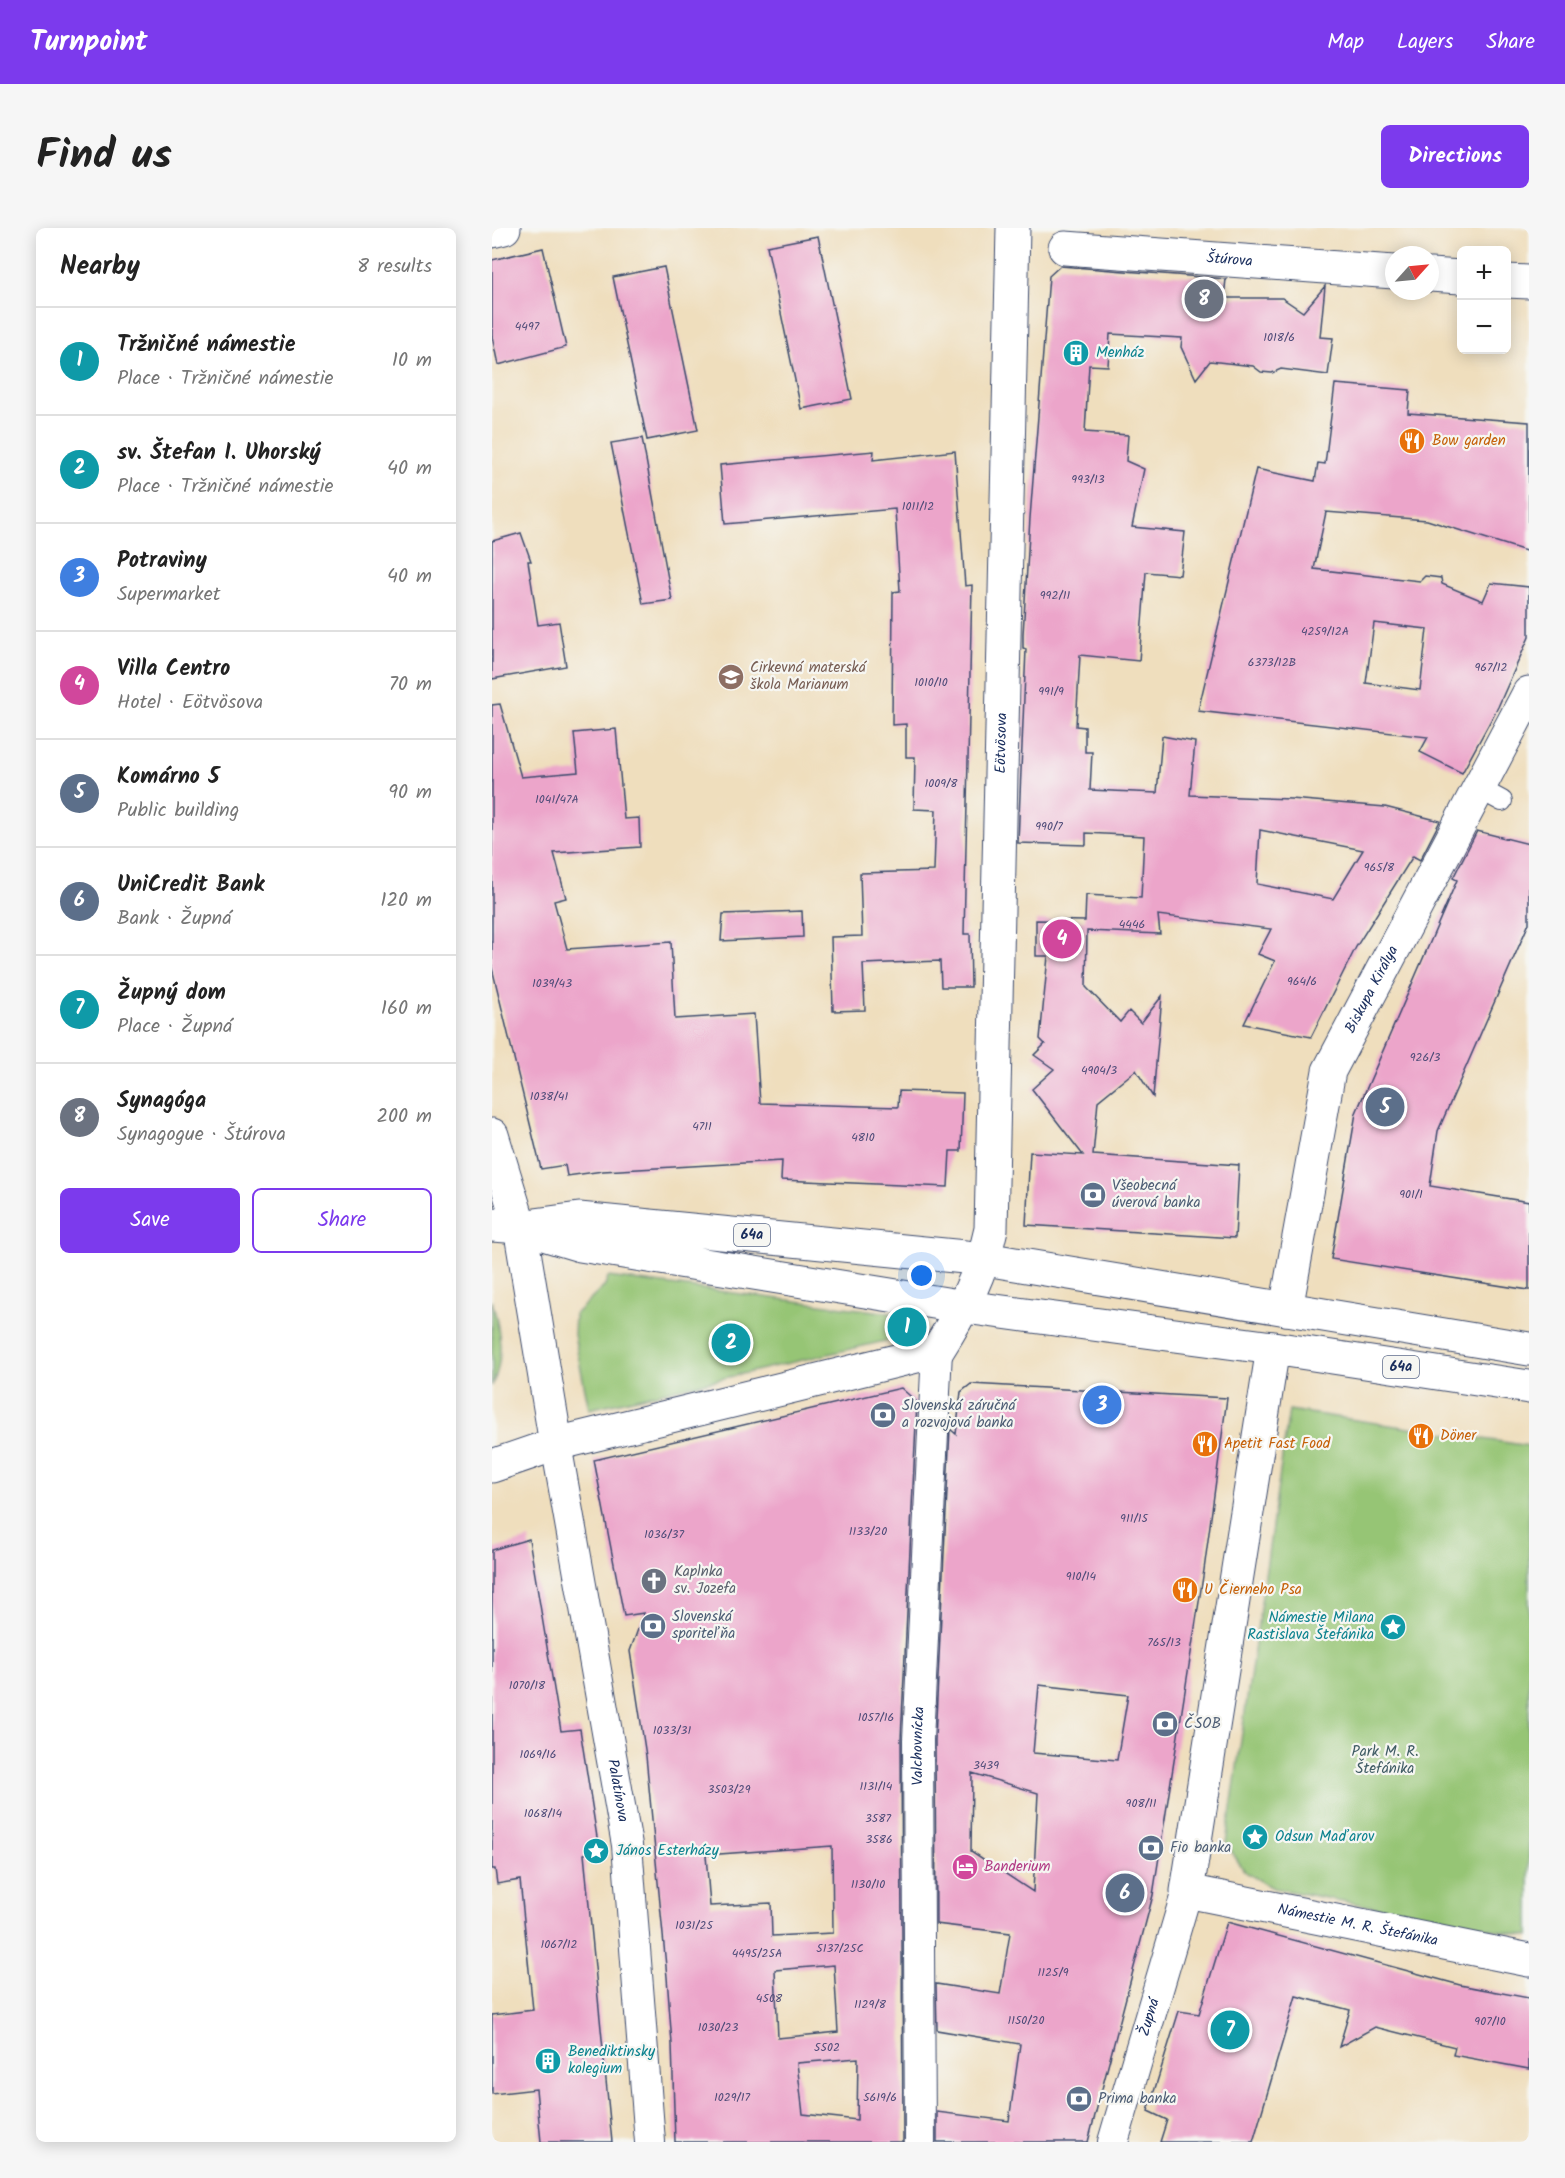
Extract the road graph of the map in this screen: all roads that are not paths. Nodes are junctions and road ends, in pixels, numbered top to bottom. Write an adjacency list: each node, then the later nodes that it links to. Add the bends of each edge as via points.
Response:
1 (504, 228): 3 (street)
2 (1013, 228): 13 (street, Eötvösova, via 991,1229)
3 (492, 231)
4 (1065, 248): 5 (street, Štúrova)
5 (1385, 271)
6 (1439, 276): 7 (street)
7 (1457, 277)
8 (1511, 280): 9 (street)
9 (1529, 282)
10 (1529, 693): 15 (street, Biskupa Királya, via 1490,794 1329,1071)
11 (492, 1136): 12 (street)
12 (506, 1226): 13 (street, 64a, via 579,1219); 14 (street, 64a, via 580,1245); 20 (street)
13 (985, 1258): 14 (street, Eötvösova); 15 (street, 64a)
14 (965, 1307): 16 (street, 64a); 18 (street, Eötvösova)
15 (1286, 1309): 16 (street, Biskupa Királya); 17 (street, 64a)
16 (1273, 1348): 19 (street, 64a); 22 (street, Biskupa Királya)
17 (1529, 1349)
18 (937, 1351): 20 (street); 25 (street, Valchovnícka, via 918,1740)
19 (1529, 1387)
20 (556, 1444): 21 (street); 24 (street, Palatínova, via 627,1845)
21 (492, 1466)
22 (1187, 1891): 23 (street, Námestie M. R. Štefánika); 26 (street, Župná)
23 (1529, 1960)
24 (650, 2142)
25 (920, 2142)
26 (1113, 2142)

